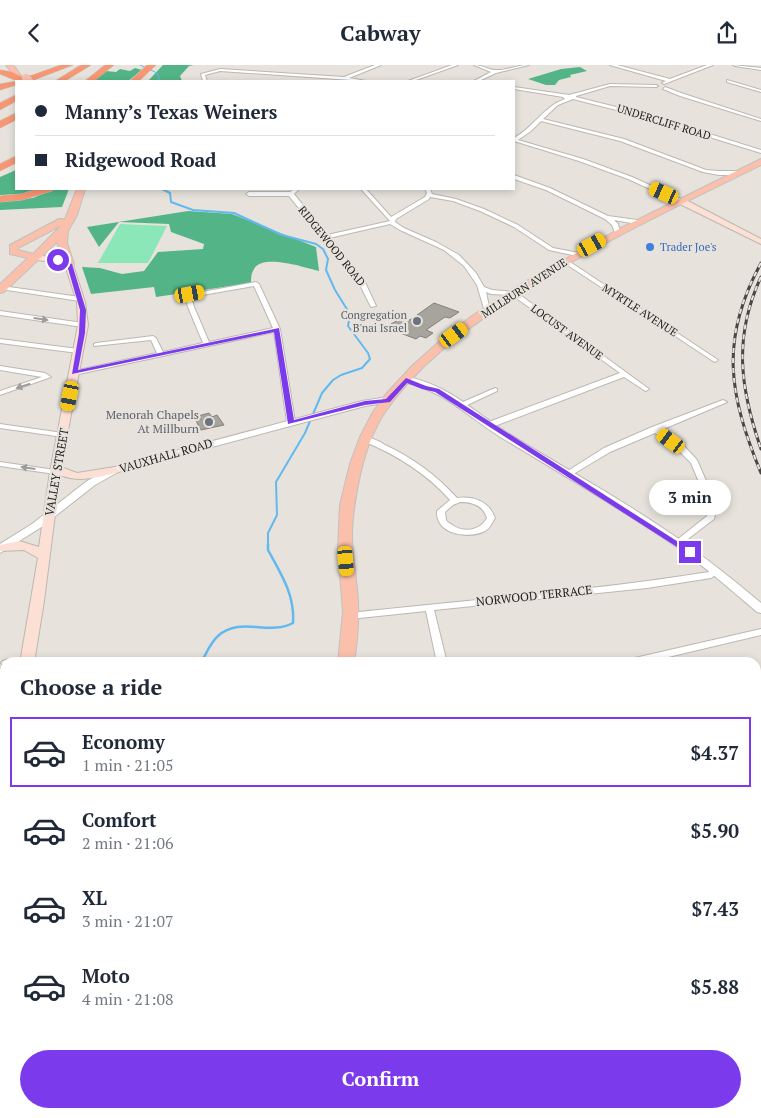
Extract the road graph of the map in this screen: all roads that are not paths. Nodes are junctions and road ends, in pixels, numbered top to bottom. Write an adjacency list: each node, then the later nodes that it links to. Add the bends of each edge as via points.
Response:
1 (9, 65): 25 (main road)
2 (15, 65): 26 (main road)
3 (69, 65): 27 (highway)
4 (75, 65): 28 (highway)
5 (87, 65): 29 (highway)
6 (102, 65): 30 (highway)
7 (110, 65): 31 (highway)
8 (158, 65): 20 (highway)
9 (365, 65): 18 (street)
10 (379, 65): 18 (street)
11 (456, 65): 36 (street)
12 (476, 65): 22 (street)
13 (527, 65): 22 (street)
14 (612, 65): 38 (street)
15 (711, 65): 17 (street)
16 (735, 65): 19 (street)
17 (703, 66): 38 (street)
18 (372, 67): 35 (street)
19 (761, 69)
20 (149, 70): 32 (highway)
21 (0, 72): 24 (highway)
22 (495, 72): 37 (street)
23 (308, 75): 33 (street, via 217,70 203,74); 34 (street); 35 (street)
24 (21, 80)
25 (22, 80)
26 (22, 80)
27 (26, 80)
28 (48, 80)
29 (61, 80)
30 (77, 80)
31 (90, 80)
32 (135, 80)
33 (204, 80)
34 (297, 80)
35 (342, 80)
36 (413, 80)
37 (483, 80)
38 (668, 80): 42 (street)
39 (728, 81): 45 (street)
40 (15, 83): 43 (highway)
41 (761, 85): 45 (street)
42 (664, 86): 47 (street, via 610,85); 54 (street)
43 (0, 87)
44 (515, 88): 47 (street, UNDERCLIFF ROAD)
45 (753, 88): 46 (street)
46 (761, 91)
47 (569, 97): 53 (street, via 550,109); 58 (street, UNDERCLIFF ROAD, via 660,119)
48 (15, 99): 49 (highway)
49 (0, 107)
50 (15, 107): 51 (highway)
51 (0, 115)
52 (15, 117): 55 (highway)
53 (541, 120): 56 (street); 65 (street, via 622,140)
54 (761, 120)
55 (0, 125)
56 (515, 139)
57 (515, 140): 78 (street, via 581,160)
58 (753, 151): 59 (street, UNDERCLIFF ROAD); 62 (street, UNDERCLIFF ROAD)
59 (761, 152)
60 (15, 156): 63 (highway)
61 (15, 160): 64 (highway)
62 (761, 161): 66 (main road, MILLBURN AVENUE)
63 (0, 163)
64 (0, 167)
65 (701, 169): 66 (street); 68 (street, via 713,175 716,182)
66 (739, 173): 68 (main road, MILLBURN AVENUE)
67 (515, 177): 79 (street)
68 (713, 185): 78 (main road, MILLBURN AVENUE)
69 (45, 190): 77 (highway)
70 (74, 190): 82 (main road)
71 (81, 190): 82 (main road, via 70,220)
72 (296, 190): 75 (street, RIDGEWOOD ROAD)
73 (364, 190): 80 (street)
74 (429, 192): 80 (street, via 421,203); 86 (street, MYRTLE AVENUE, via 498,217)
75 (291, 193): 76 (street); 84 (street, RIDGEWOOD ROAD)
76 (249, 194)
77 (0, 199)
78 (681, 201): 81 (main road, MILLBURN AVENUE); 85 (main road)
79 (607, 217): 81 (street); 83 (street, via 616,224)
80 (390, 220): 84 (street); 93 (street, via 399,228 459,258)
81 (637, 222): 83 (main road, MILLBURN AVENUE)
82 (62, 226): 88 (main road); 88 (main road, via 13,247 13,252); 90 (main road, via 62,243)
83 (617, 232): 87 (main road, MILLBURN AVENUE)
84 (325, 237): 96 (street, RIDGEWOOD ROAD, via 366,289)
85 (761, 242)
86 (550, 249): 87 (street, MYRTLE AVENUE); 89 (street, MYRTLE AVENUE)
87 (577, 254): 89 (main road, MILLBURN AVENUE)
88 (34, 256): 90 (main road); 92 (main road)
89 (562, 263): 94 (main road, MILLBURN AVENUE); 107 (street, MYRTLE AVENUE)
90 (69, 264): 95 (main road, VALLEY STREET)
91 (256, 283): 97 (street, via 190,294); 101 (street)
92 (1, 288): 95 (street)
93 (484, 289): 94 (street); 98 (street)
94 (514, 293): 98 (main road, MILLBURN AVENUE); 110 (street, LOCUST AVENUE)
95 (80, 299): 100 (main road, VALLEY STREET)
96 (373, 306)
97 (191, 307): 104 (street)
98 (487, 311): 111 (main road, MILLBURN AVENUE, via 444,343)
99 (0, 313): 100 (street, one-way to 100)
100 (83, 325): 105 (main road, VALLEY STREET)
101 (277, 329): 104 (street); 118 (street)
102 (0, 341): 105 (street)
103 (96, 345): 106 (street, via 147,338 153,339)
104 (207, 345): 106 (street)
105 (78, 351): 109 (main road, VALLEY STREET)
106 (161, 355): 109 (street)
107 (715, 360)
108 (0, 368): 114 (street, one-way to 114, via 45,375 47,378)
109 (74, 373): 122 (main road, VALLEY STREET)
110 (625, 374): 112 (street, LOCUST AVENUE); 119 (street)
111 (406, 380): 115 (main road, MILLBURN AVENUE); 117 (street, via 437,390)
112 (646, 389)
113 (495, 390): 117 (street)
114 (0, 393)
115 (388, 401): 118 (street, VAUXHALL ROAD, via 365,403); 123 (main road, MILLBURN AVENUE)
116 (723, 402): 121 (street)
117 (460, 405): 119 (street)
118 (291, 422): 126 (street, VAUXHALL ROAD)
119 (489, 425): 127 (street)
120 (0, 426): 122 (street)
121 (655, 429): 127 (street, via 607,450); 130 (street, via 694,462 713,506 708,521)
122 (63, 435): 125 (main road, VALLEY STREET)
123 (366, 439): 128 (street, via 417,465 439,482); 136 (main road, MILLBURN AVENUE, via 355,467 345,526)
124 (0, 464): 125 (street, one-way to 124)
125 (56, 470): 126 (main road, via 75,477); 129 (main road, VALLEY STREET)
126 (115, 470): 129 (street, VAUXHALL ROAD, via 91,483)
127 (566, 474): 130 (street)
128 (455, 501): 128 (street, via 441,511 442,521 447,527 472,532 488,524 490,515 483,505 470,500)
129 (48, 517): 131 (street, VAUXHALL ROAD); 132 (main road, VALLEY STREET)
130 (678, 543): 133 (street)
131 (1, 548): 132 (main road, via 25,545)
132 (44, 557): 138 (main road, VALLEY STREET)
133 (716, 572): 134 (street, NORWOOD TERRACE, via 647,585); 135 (street)
134 (429, 607): 136 (street, NORWOOD TERRACE); 140 (street)
135 (761, 609)
136 (350, 616): 139 (main road, MILLBURN AVENUE)
137 (761, 632): 141 (street)
138 (28, 657)
139 (347, 657)
140 (441, 657)
141 (652, 657)

